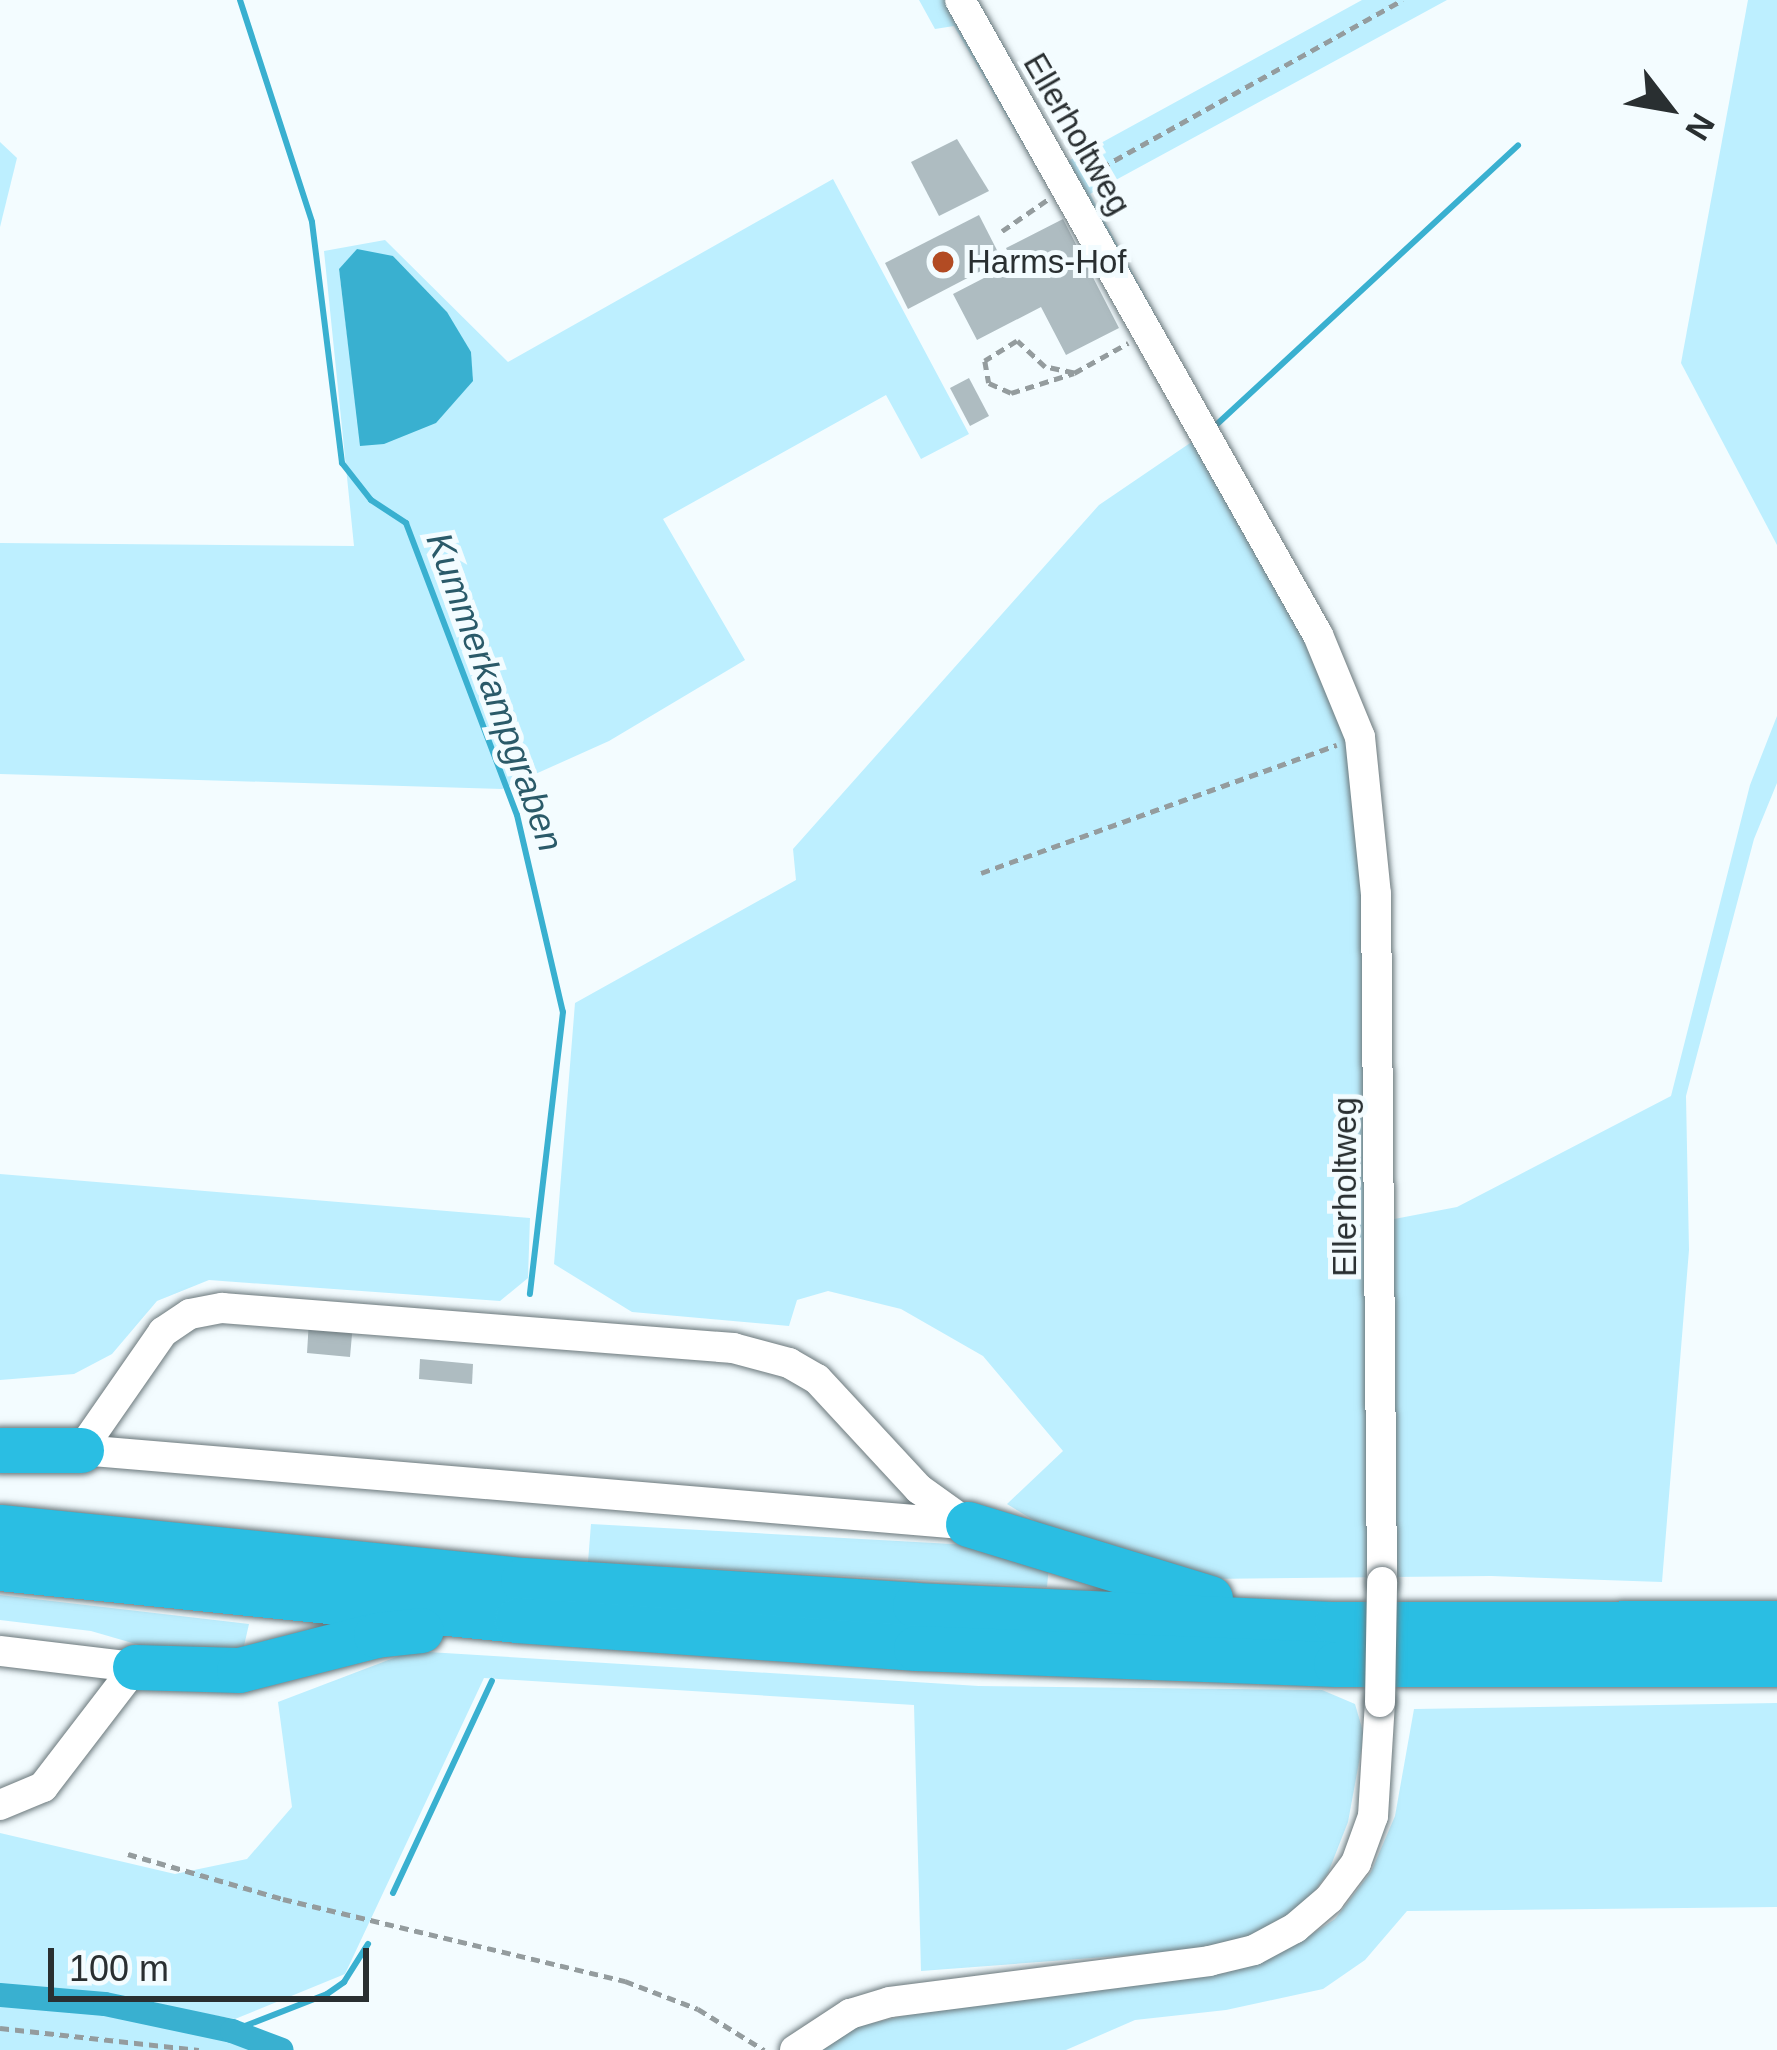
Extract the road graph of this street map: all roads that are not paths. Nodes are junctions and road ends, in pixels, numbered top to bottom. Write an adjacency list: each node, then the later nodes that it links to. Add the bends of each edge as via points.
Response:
1 (960, 0): 14 (street, Ellerholtweg, bridge, via 1319,637 1360,737 1376,894 1382,1582 1372,1816 1355,1863 1329,1899 1254,1950 890,2002 850,2014)
2 (0, 1450): 3 (highway)
3 (81, 1450): 4 (street); 4 (street, via 163,1332 190,1314 222,1308 733,1348 817,1379 920,1489)
4 (968, 1524): 9 (highway, via 1169,1588)
5 (0, 1527): 9 (highway, via 523,1580)
6 (0, 1568): 7 (highway)
7 (518, 1620): 11 (highway, via 916,1648 1336,1664); 12 (highway, via 376,1635 238,1670)
8 (1777, 1623): 9 (highway)
9 (1336, 1624)
10 (0, 1651): 12 (street)
11 (1777, 1664)
12 (135, 1667): 13 (street, via 43,1787)
13 (0, 1805)
14 (795, 2050)

